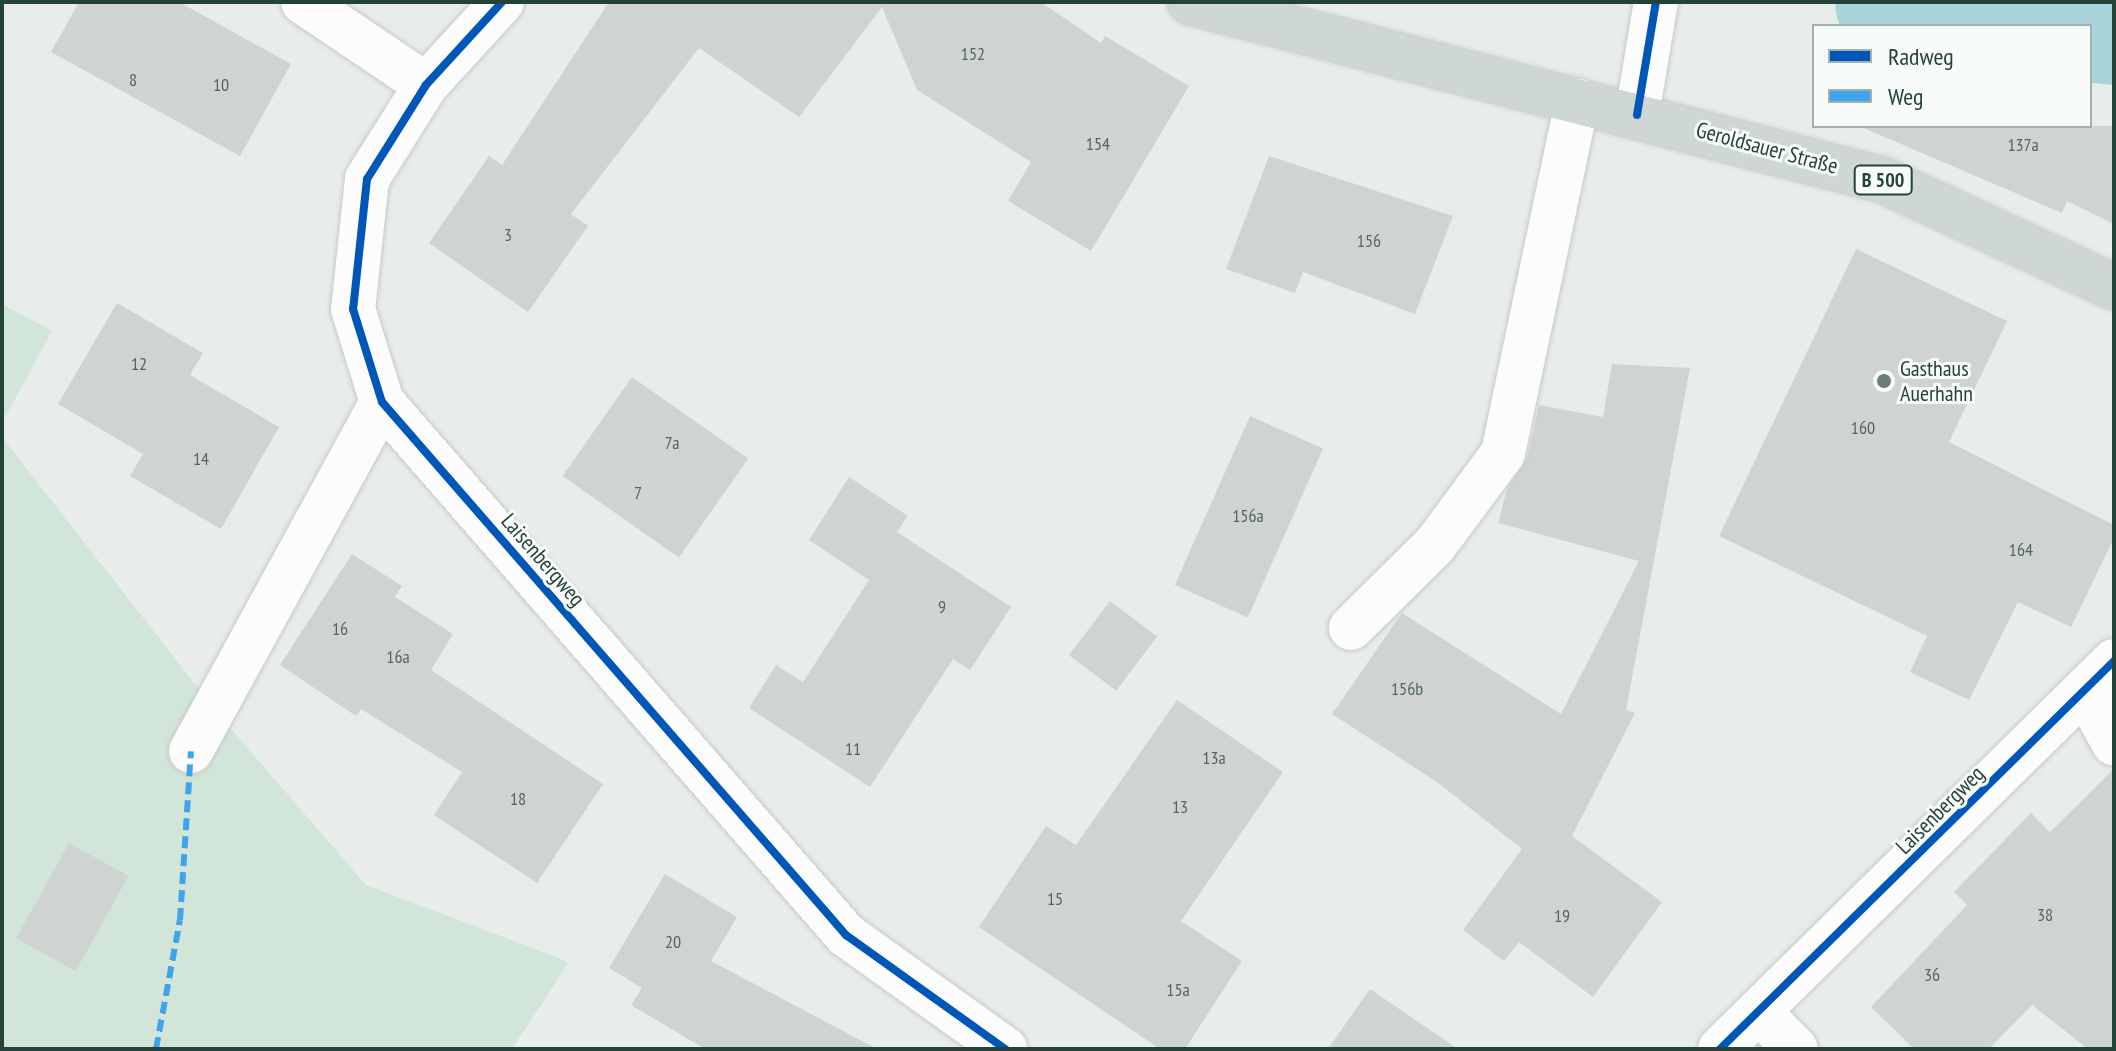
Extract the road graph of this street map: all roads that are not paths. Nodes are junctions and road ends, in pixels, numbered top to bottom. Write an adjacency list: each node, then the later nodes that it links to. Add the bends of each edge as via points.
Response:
1 (303, 2): 5 (street)
2 (502, 2): 5 (street, Laisenbergweg)
3 (1190, 2): 6 (main road, Geroldsauer Straße / B 500)
4 (1655, 10): 7 (street)
5 (426, 85): 9 (street, Laisenbergweg, via 367,179 353,309)
6 (1577, 101): 7 (main road, Geroldsauer Straße / B 500); 10 (street, via 1503,453 1435,545)
7 (1637, 115): 8 (main road, Geroldsauer Straße / B 500, via 1883,180)
8 (2114, 287)
9 (382, 402): 13 (street); 15 (street, Laisenbergweg, via 846,935)
10 (1351, 628)
11 (2099, 676): 12 (street); 14 (street, Laisenbergweg)
12 (2114, 744)
13 (191, 751)
14 (1761, 1014): 16 (street, Laisenbergweg); 17 (street)
15 (1005, 1049)
16 (1720, 1049)
17 (1796, 1049)

